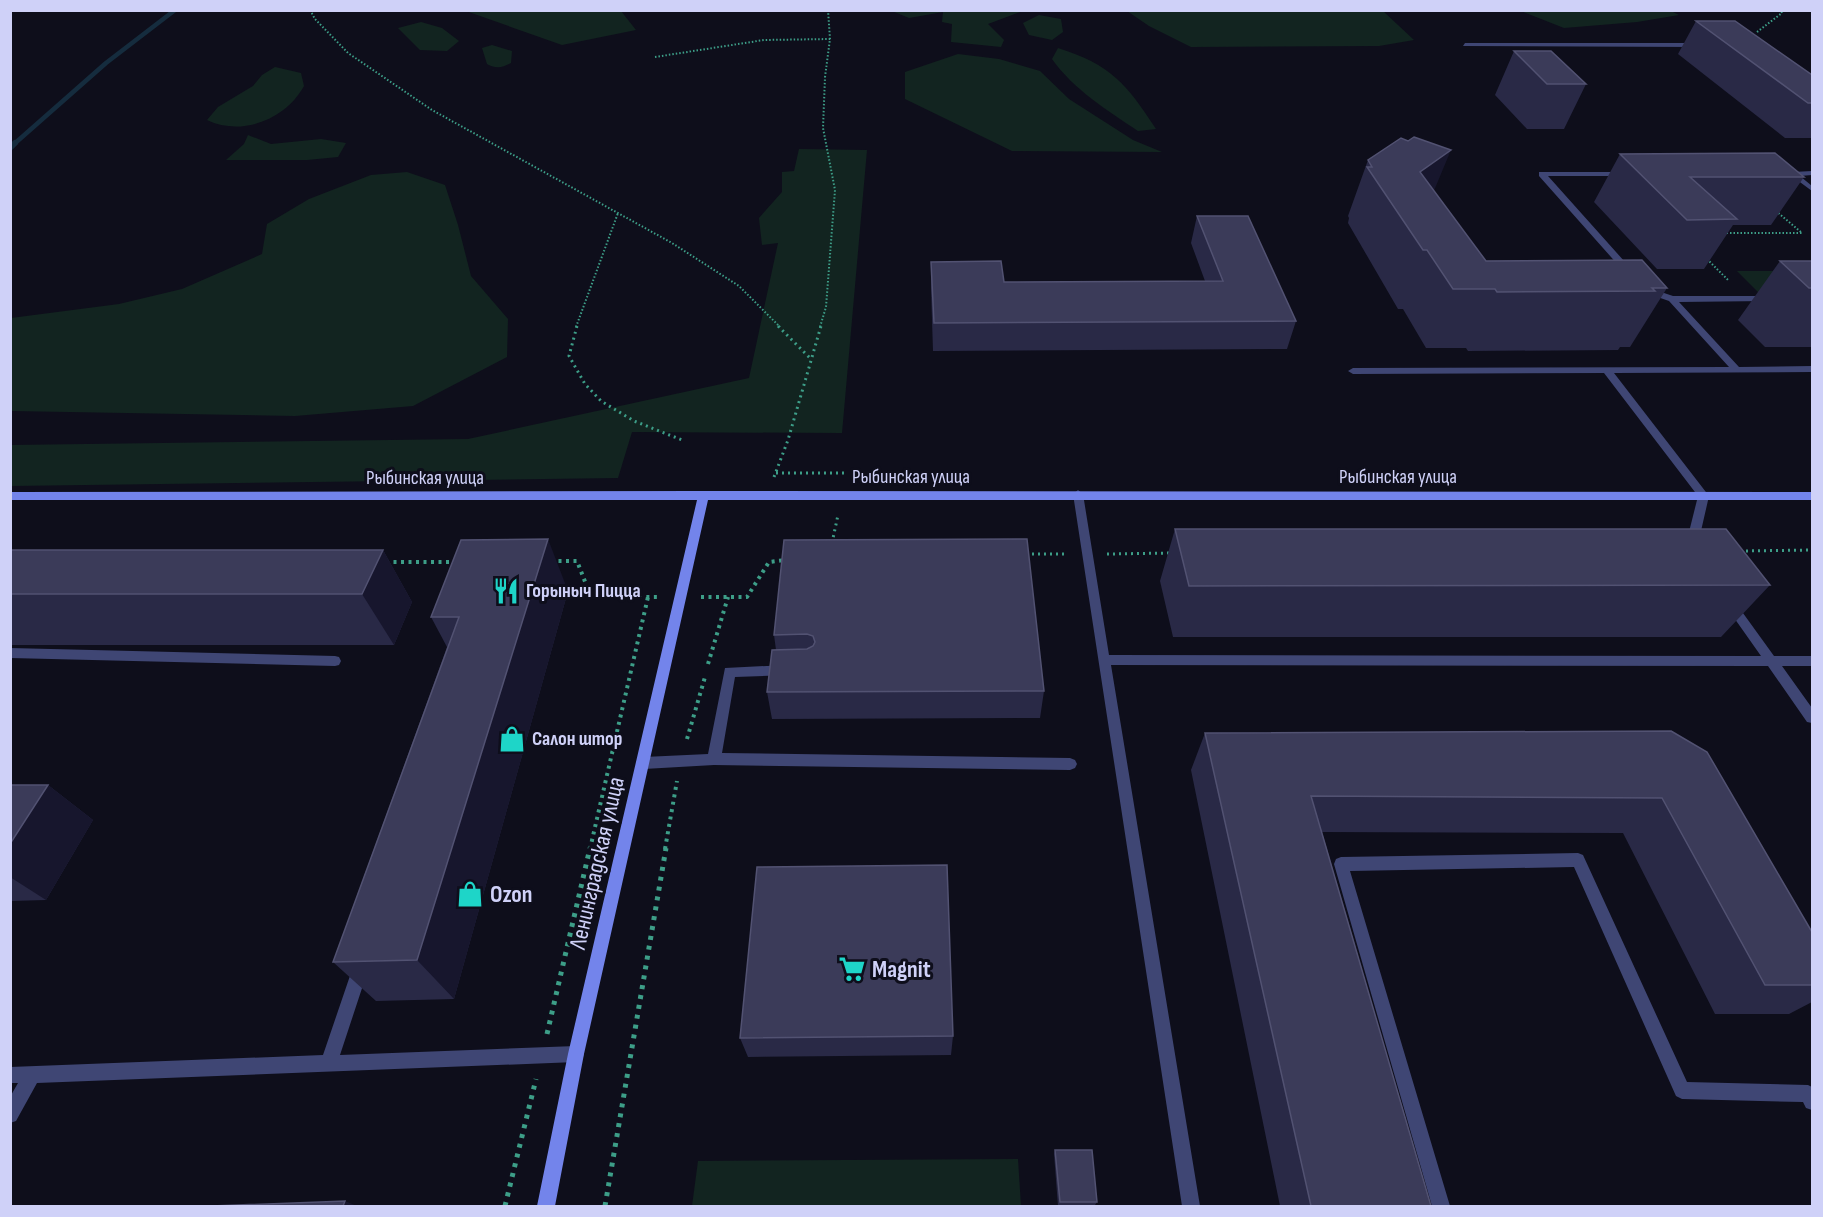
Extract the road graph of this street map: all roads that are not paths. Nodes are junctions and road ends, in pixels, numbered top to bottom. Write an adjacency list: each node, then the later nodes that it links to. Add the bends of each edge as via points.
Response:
1 (1465, 45): 2 (lane)
2 (1705, 45)
3 (1638, 174): 8 (lane, via 1542,174)
4 (1783, 174): 5 (lane)
5 (1793, 174): 6 (lane); 7 (lane)
6 (1812, 174)
7 (1812, 189)
8 (1637, 280)
9 (1645, 289): 11 (lane)
10 (1780, 298): 11 (lane)
11 (1672, 299): 12 (lane)
12 (1736, 369): 13 (lane); 14 (lane)
13 (1812, 369)
14 (1607, 370): 15 (lane); 18 (lane)
15 (1353, 371)
16 (1078, 494): 17 (main road, Рыбинская улица); 18 (main road, Рыбинская улица); 24 (lane)
17 (704, 495): 19 (main road, Рыбинская улица); 31 (main road, Ленинградская улица)
18 (1704, 495): 20 (main road, Рыбинская улица); 21 (lane, via 1691,551)
19 (10, 496)
20 (1812, 496)
21 (1697, 559)
22 (1723, 594): 26 (lane)
23 (10, 653): 25 (lane)
24 (1104, 660): 26 (lane); 41 (lane)
25 (335, 661)
26 (1771, 661): 27 (lane); 29 (lane)
27 (1812, 661)
28 (799, 670): 30 (lane, via 729,672)
29 (1812, 718)
30 (714, 759): 31 (lane); 32 (lane)
31 (644, 763): 34 (main road, Ленинградская улица)
32 (1070, 764)
33 (365, 954): 35 (lane)
34 (576, 1054): 35 (lane); 40 (main road, Ленинградская улица)
35 (328, 1065): 37 (lane)
36 (10, 1075): 37 (lane)
37 (32, 1075): 39 (lane)
38 (1812, 1102): 42 (lane, via 1808,1094 1682,1090 1578,860 1341,864)
39 (10, 1115)
40 (546, 1206)
41 (1191, 1206)
42 (1441, 1206)

